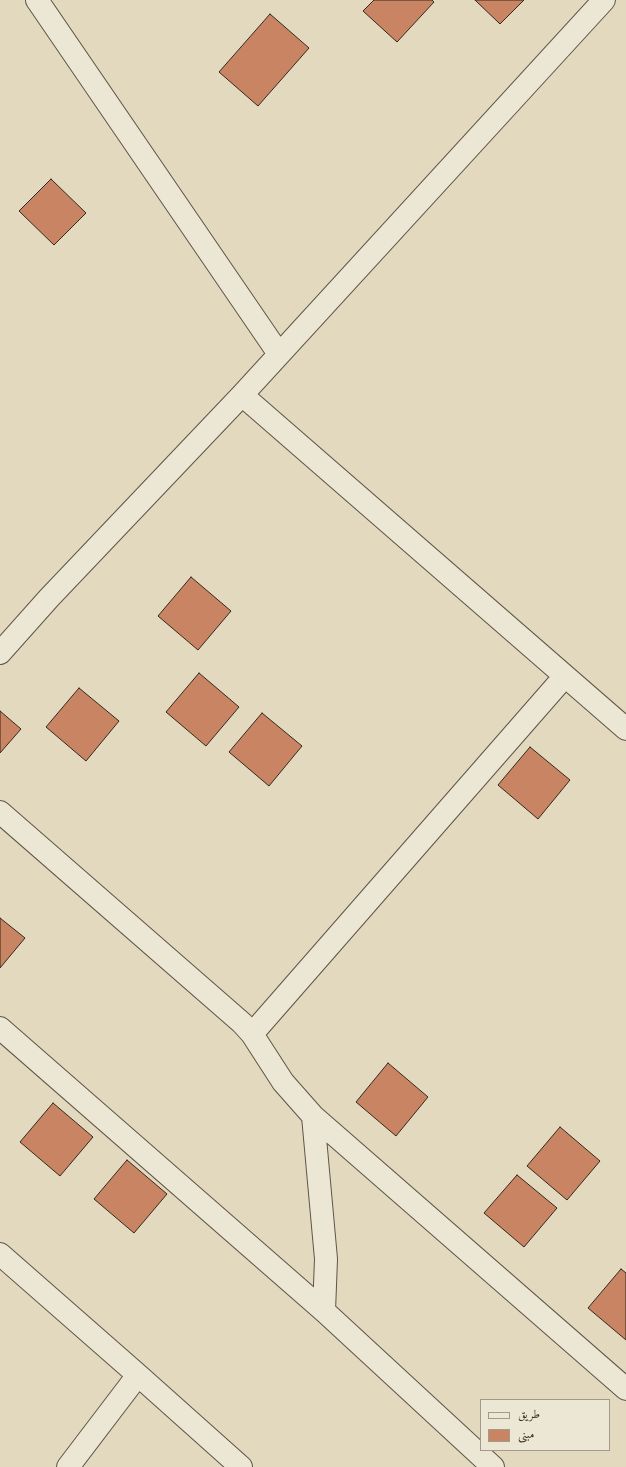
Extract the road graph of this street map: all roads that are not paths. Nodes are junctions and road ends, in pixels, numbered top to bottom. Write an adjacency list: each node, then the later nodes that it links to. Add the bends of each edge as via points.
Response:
1 (37, 0): 3 (street)
2 (604, 0): 3 (street)
3 (279, 354): 4 (street)
4 (242, 395): 5 (street); 6 (street)
5 (0, 653)
6 (565, 676): 7 (street); 10 (street)
7 (626, 729)
8 (0, 812): 10 (street)
9 (0, 1028): 13 (street)
10 (252, 1034): 11 (street, via 283,1082)
11 (313, 1116): 13 (street, via 326,1259); 15 (street)
12 (0, 1254): 14 (street)
13 (324, 1311): 18 (street)
14 (138, 1375): 16 (street); 17 (street)
15 (626, 1389)
16 (68, 1467)
17 (241, 1467)
18 (492, 1467)

